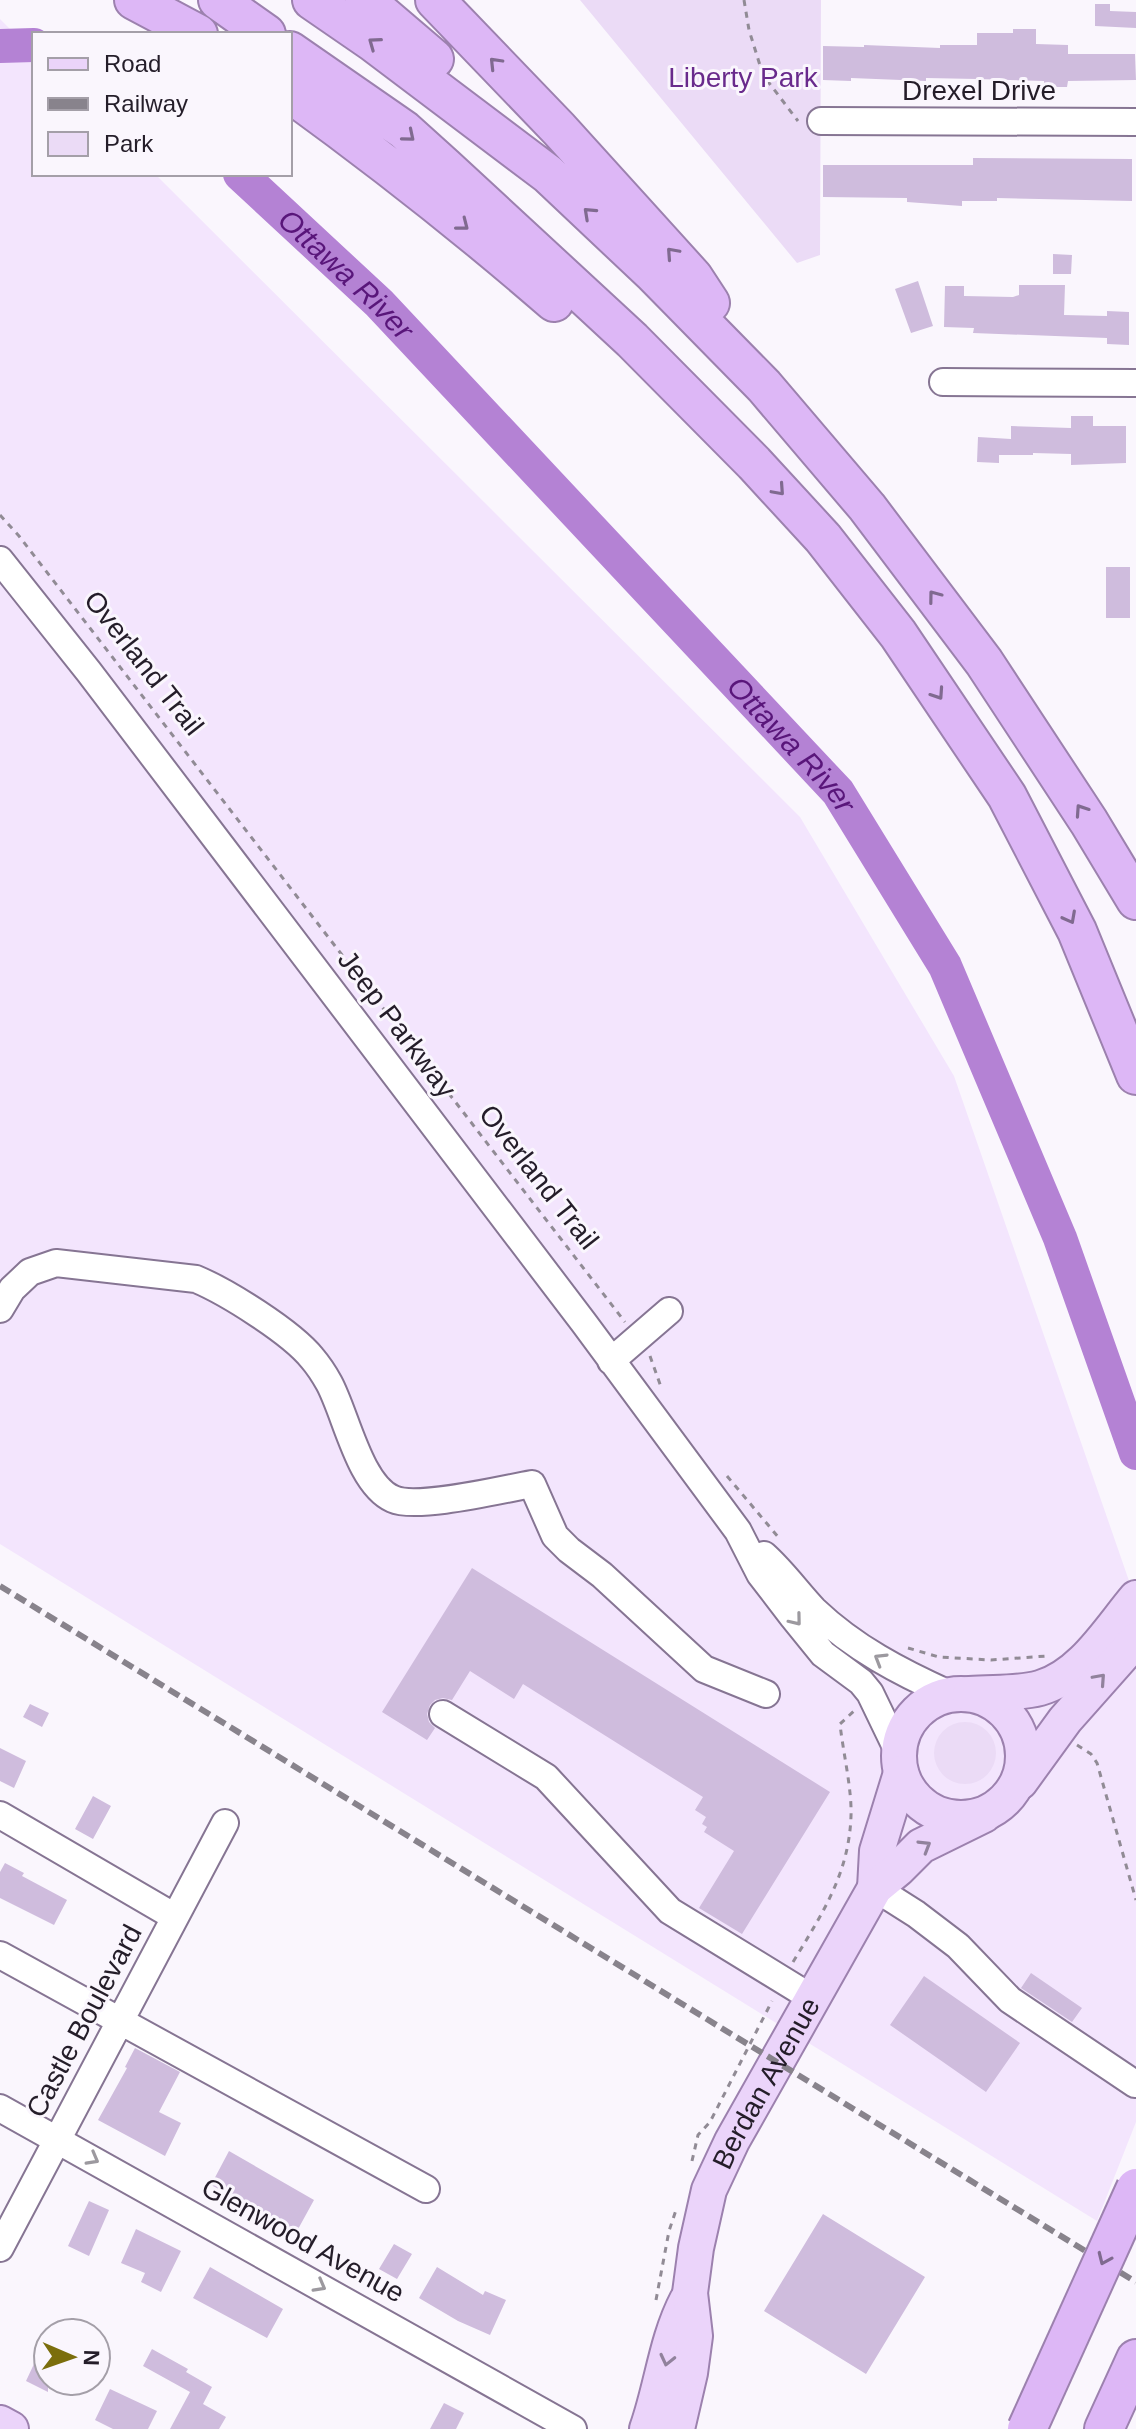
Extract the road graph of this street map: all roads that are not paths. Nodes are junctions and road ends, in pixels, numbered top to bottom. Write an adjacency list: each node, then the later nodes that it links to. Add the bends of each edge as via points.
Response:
1 (134, 0): 6 (highway)
2 (218, 0): 7 (highway)
3 (312, 0): 12 (highway, one-way to 3)
4 (365, 0): 12 (highway, via 500,115)
5 (435, 0): 15 (highway, one-way to 5, via 693,277)
6 (194, 32)
7 (263, 32)
8 (292, 52): 16 (highway, one-way to 16, via 404,130 632,340)
9 (292, 94): 16 (highway, one-way to 16)
10 (1136, 122): 11 (street, Drexel Drive)
11 (811, 124)
12 (548, 174): 15 (highway, one-way to 12)
13 (943, 382): 14 (street)
14 (1136, 383)
15 (764, 386): 18 (highway, one-way to 15, via 984,662 867,507)
16 (737, 446): 19 (highway, one-way to 19, via 823,538 898,634 1007,796 1077,931)
17 (0, 560): 22 (street, Jeep Parkway)
18 (1136, 900)
19 (1136, 1075)
20 (0, 1309): 26 (street, via 30,1272 56,1263 196,1279 217,1288 310,1355 329,1383 368,1474 394,1500 429,1501 532,1484 555,1536 569,1550 704,1669)
21 (669, 1311): 22 (street)
22 (611, 1361): 23 (street, Jeep Parkway)
23 (738, 1531): 27 (street, Jeep Parkway, one-way to 23, via 881,1661 847,1639); 29 (street, Jeep Parkway, one-way to 29, via 760,1574 823,1654 870,1693)
24 (1136, 1598): 27 (main road, via 1062,1679 1030,1690)
25 (1136, 1640): 30 (main road, one-way to 25, via 1065,1720)
26 (766, 1694)
27 (959, 1694): 29 (main road, via 930,1702 914,1715 903,1733); 30 (main road, via 990,1700 1018,1729 1023,1770)
28 (443, 1714): 37 (street, via 546,1777 670,1911)
29 (900, 1763): 32 (main road, via 910,1792 924,1807 964,1819); 34 (main road, Berdan Avenue, via 877,1851)
30 (1015, 1789): 32 (main road)
31 (0, 1815): 35 (street)
32 (984, 1815): 34 (main road, Berdan Avenue, one-way to 32, via 921,1846)
33 (225, 1823): 35 (street, Castle Boulevard)
34 (875, 1888): 37 (main road, Berdan Avenue); 39 (street, via 958,1946 1010,2000)
35 (175, 1917): 38 (street, Castle Boulevard)
36 (0, 1955): 38 (street)
37 (812, 1998): 45 (main road, Berdan Avenue, via 709,2190)
38 (121, 2020): 41 (street, Castle Boulevard); 43 (street)
39 (1135, 2084)
40 (0, 2108): 41 (street, Glenwood Avenue)
41 (58, 2139): 44 (street, Castle Boulevard); 49 (street, Glenwood Avenue, one-way to 49)
42 (1136, 2188): 52 (highway, one-way to 52, bridge)
43 (426, 2189)
44 (0, 2248)
45 (690, 2293): 50 (main road, Berdan Avenue, one-way to 50, via 675,2322); 51 (main road, Berdan Avenue, via 695,2336)
46 (1131, 2370): 53 (highway)
47 (0, 2423): 48 (main road)
48 (11, 2429)
49 (573, 2429)
50 (647, 2429)
51 (677, 2429)
52 (1027, 2429)
53 (1106, 2429)

